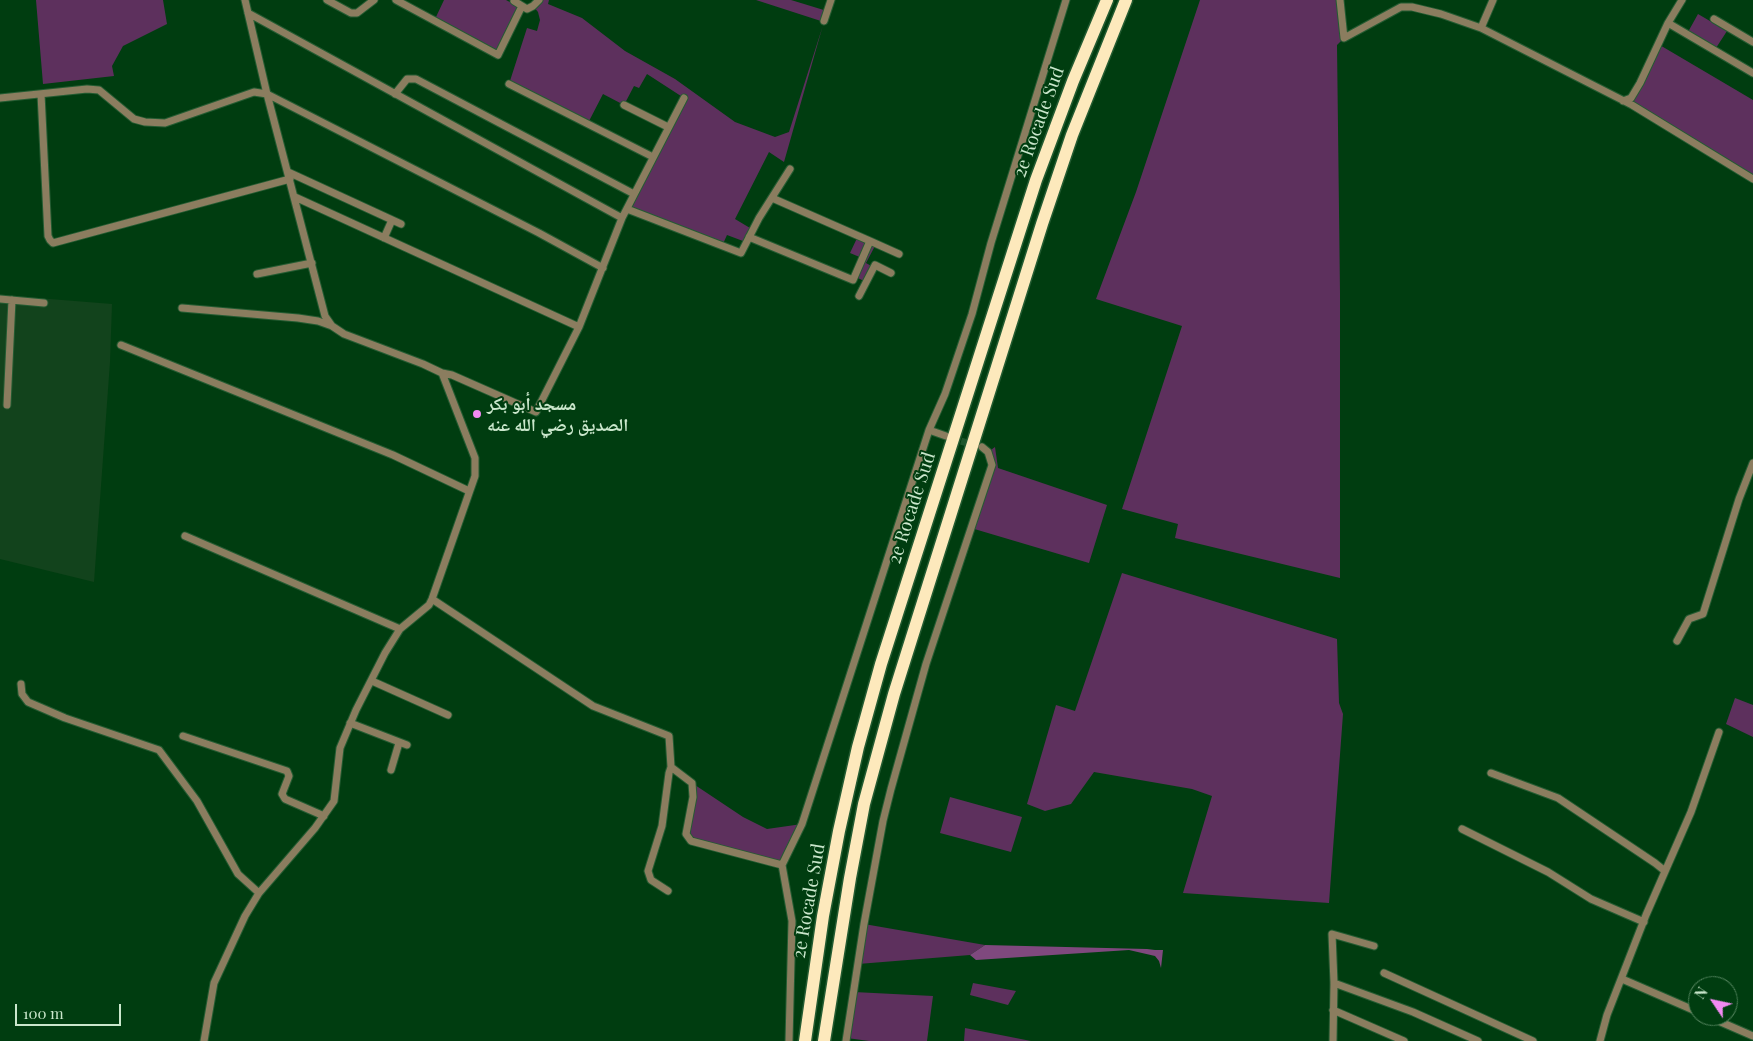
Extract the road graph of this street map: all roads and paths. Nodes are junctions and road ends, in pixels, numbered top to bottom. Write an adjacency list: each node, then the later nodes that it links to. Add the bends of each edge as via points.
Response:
1 (245, 0): 15 (street)
2 (326, 0): 3 (street, via 352,13 357,13)
3 (374, 0)
4 (396, 0): 14 (street, via 498,55)
5 (539, 0): 14 (street, via 526,9)
6 (831, 0): 17 (street)
7 (1066, 0): 62 (street, via 972,314)
8 (1107, 0): 97 (highway, 2e Rocade Sud, via 1069,89 1036,180 869,705 832,863)
9 (1126, 0): 98 (highway, 2e Rocade Sud, via 1072,135 1042,224 894,694 860,823)
10 (1340, 0): 19 (street, via 1344,38 1401,7 1441,14)
11 (1493, 0): 19 (street)
12 (1682, 0): 18 (street)
13 (514, 1): 14 (street)
14 (522, 6)
15 (248, 13): 24 (street); 25 (street)
16 (1714, 19): 20 (street)
17 (824, 21)
18 (1668, 23): 21 (street); 28 (street)
19 (1481, 28): 28 (street, via 1623,101)
20 (1753, 42)
21 (1753, 73)
22 (509, 84): 31 (street)
23 (41, 94): 24 (street, via 99,90 134,119 165,123 254,92); 26 (street); 33 (street, via 48,236 53,243)
24 (267, 94): 33 (street); 47 (street, via 539,232)
25 (395, 94): 35 (street, via 407,78 416,79); 39 (street)
26 (0, 98)
27 (684, 98): 30 (street)
28 (1632, 101): 34 (street)
29 (624, 105): 30 (street)
30 (668, 127): 31 (street)
31 (653, 157): 35 (street)
32 (790, 169): 37 (street)
33 (289, 176): 36 (street); 40 (street)
34 (1753, 179)
35 (634, 194): 38 (street)
36 (295, 197): 43 (street); 46 (street)
37 (772, 198): 42 (street); 44 (street)
38 (627, 209): 39 (street); 42 (street, via 741,253)
39 (622, 218): 47 (street)
40 (392, 220): 41 (street); 43 (street)
41 (401, 224)
42 (749, 237): 50 (street, via 852,280)
43 (384, 238): 58 (street)
44 (870, 241): 45 (street); 50 (street)
45 (899, 254)
46 (312, 263): 49 (street); 57 (street, via 325,316)
47 (603, 268): 58 (street)
48 (891, 273): 51 (street, via 875,265)
49 (257, 274)
50 (854, 276): 51 (street)
51 (866, 282): 52 (street)
52 (859, 296)
53 (0, 299): 54 (street)
54 (12, 300): 55 (street); 61 (street)
55 (44, 303)
56 (182, 308): 57 (street, via 298,318)
57 (332, 326): 60 (street, via 344,334)
58 (579, 326): 60 (street, via 536,412)
59 (121, 345): 66 (street, via 394,455)
60 (442, 373): 66 (street, via 475,458 475,476)
61 (7, 405)
62 (929, 430): 63 (street); 82 (street, via 802,824)
63 (946, 436)
64 (982, 447): 99 (street, via 988,452 992,465 926,664 891,789 864,924)
65 (1753, 463): 70 (street, via 1738,499 1703,614 1689,619)
66 (469, 491): 68 (street)
67 (185, 536): 69 (street)
68 (432, 598): 69 (street, via 429,605); 77 (street, via 593,706 670,736)
69 (400, 629): 71 (street)
70 (1676, 641)
71 (372, 681): 73 (street); 74 (street)
72 (21, 684): 85 (street, via 22,694 28,702 159,750 197,801 238,874)
73 (448, 716)
74 (350, 724): 78 (street, via 403,744); 80 (street, via 340,748 334,801)
75 (1719, 732): 83 (street, via 1691,812)
76 (183, 736): 80 (street, via 287,771 289,776 282,794 285,800)
77 (671, 767): 82 (street, via 692,783 693,797 686,834 691,841); 84 (street, via 662,826 648,871 651,880)
78 (391, 770)
79 (1491, 773): 83 (street, via 1558,798)
80 (324, 816): 85 (street)
81 (1462, 829): 86 (street, via 1548,872 1591,899)
82 (782, 865): 96 (street, via 792,921)
83 (1665, 871): 86 (street)
84 (668, 891)
85 (259, 893): 95 (street, via 214,983)
86 (1644, 922): 89 (street)
87 (1374, 946): 90 (street, via 1332,934)
88 (1384, 972): 103 (street)
89 (1622, 979): 91 (street); 104 (street)
90 (1334, 982): 92 (street); 102 (street)
91 (1688, 1008)
92 (1333, 1010): 100 (street); 101 (street)
93 (1730, 1026): 94 (street)
94 (1753, 1036)
95 (204, 1041)
96 (789, 1041)
97 (805, 1041)
98 (824, 1041)
99 (846, 1041)
100 (1333, 1041)
101 (1404, 1041)
102 (1478, 1041)
103 (1533, 1041)
104 (1600, 1041)

